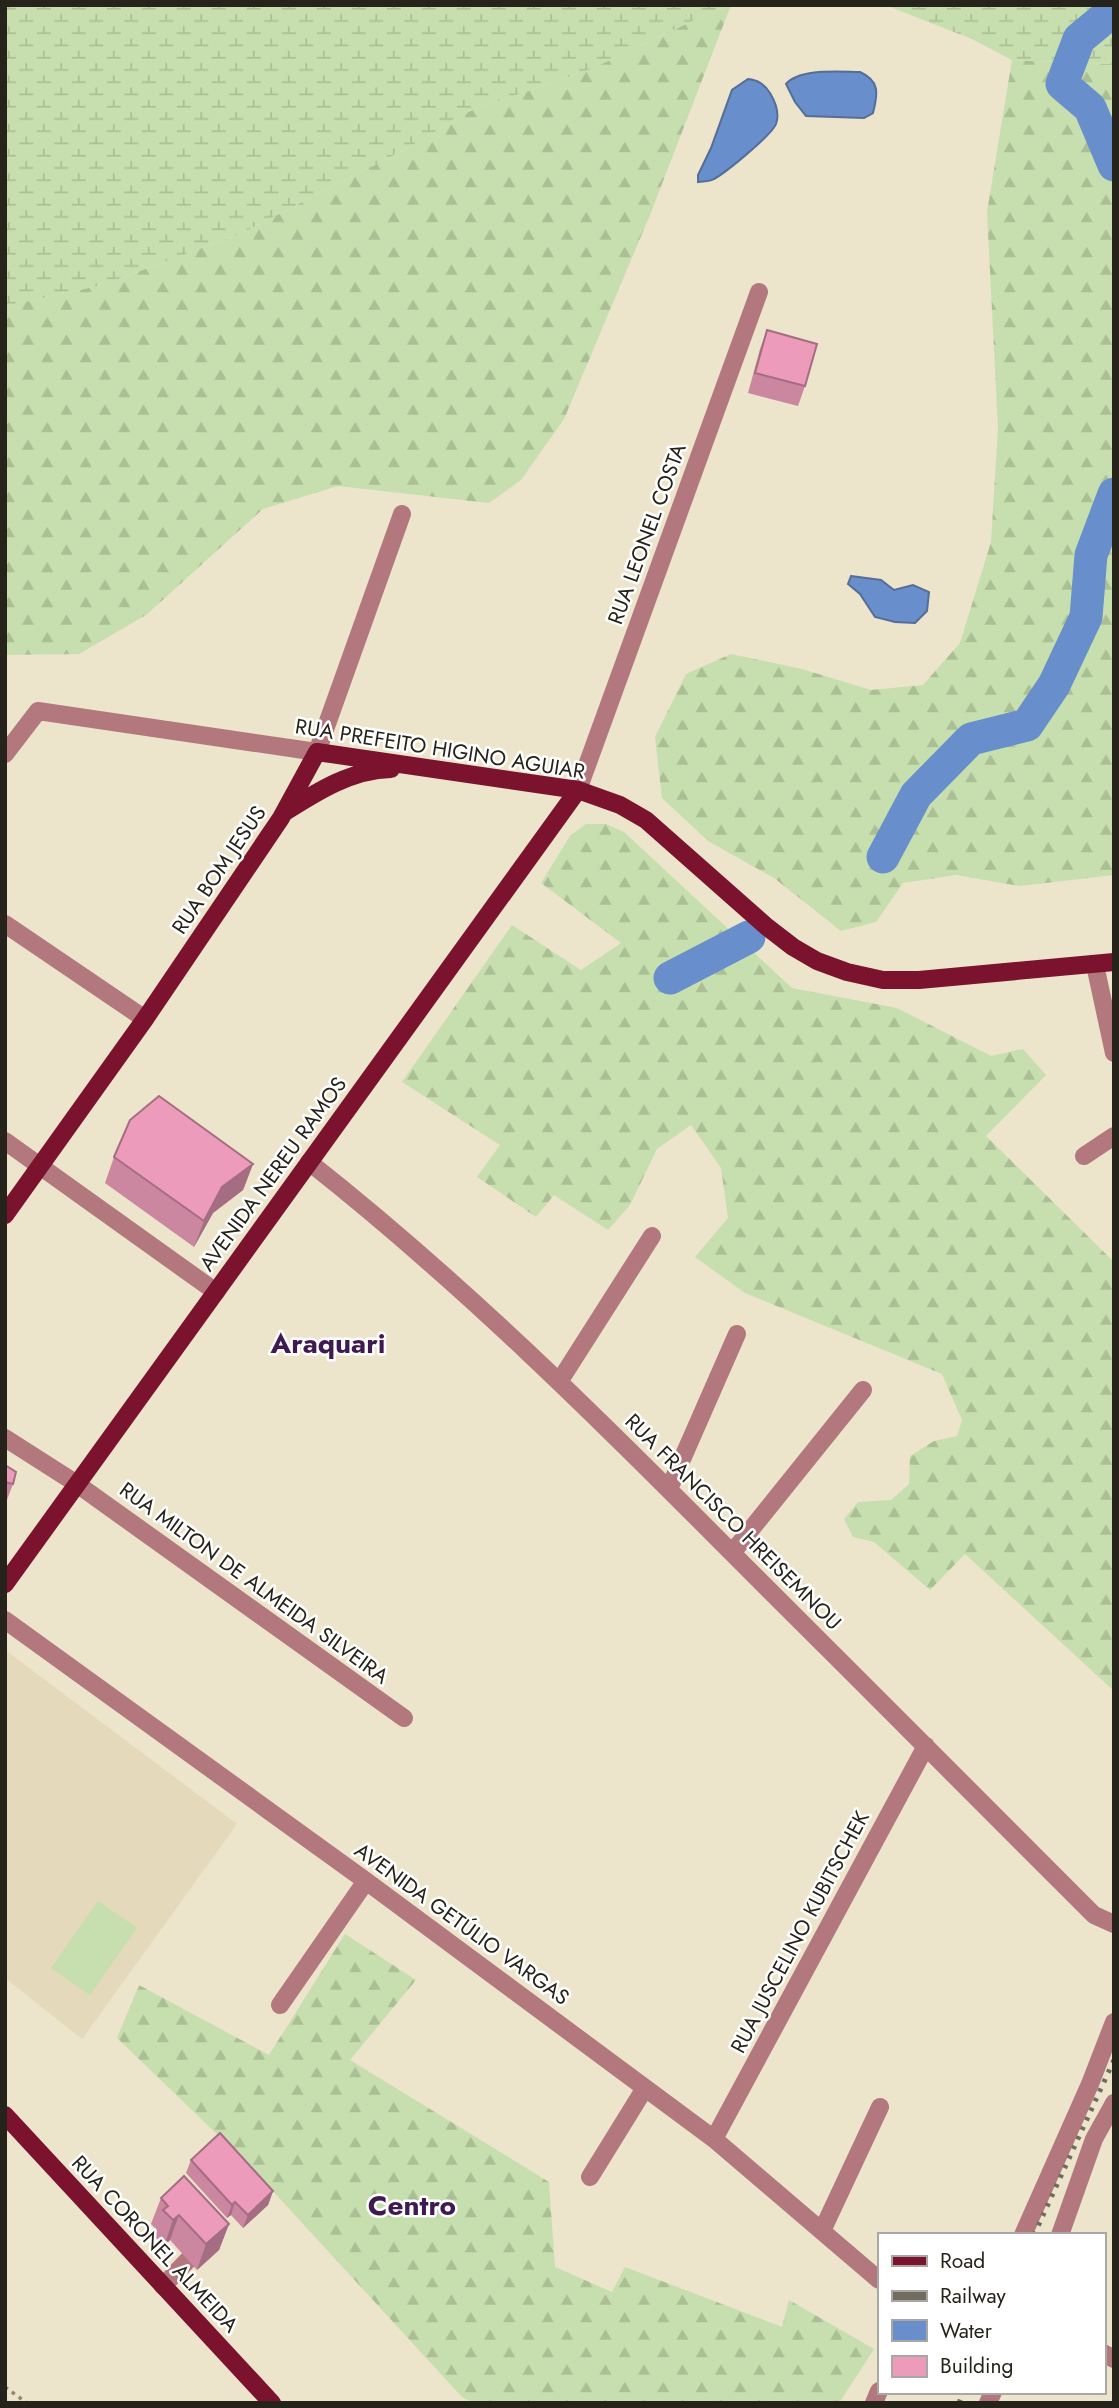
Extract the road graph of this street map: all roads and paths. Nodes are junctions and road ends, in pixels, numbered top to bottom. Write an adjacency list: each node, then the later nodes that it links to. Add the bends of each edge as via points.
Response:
1 (759, 292): 6 (street, RUA LEONEL COSTA)
2 (402, 514): 3 (street, RUA BOM JESUS)
3 (317, 752): 4 (street, RUA PREFEITO HIGINO AGUIAR, via 38,711); 5 (main road, RUA PREFEITO HIGINO AGUIAR); 7 (main road, RUA BOM JESUS)
4 (5, 754)
5 (426, 768): 6 (main road, RUA PREFEITO HIGINO AGUIAR); 7 (main road, via 377,769 352,776)
6 (578, 790): 10 (main road, RUA PREFEITO HIGINO AGUIAR, via 646,820 766,928 817,961 847,972 919,980); 16 (main road, AVENIDA NEREU RAMOS)
7 (285, 812): 11 (main road, RUA BOM JESUS)
8 (5, 923): 11 (street)
9 (1114, 962): 10 (main road, RUA PREFEITO HIGINO AGUIAR)
10 (1095, 965): 12 (street)
11 (145, 1019): 17 (main road, RUA BOM JESUS)
12 (1114, 1053)
13 (1114, 1136): 15 (street)
14 (5, 1141): 17 (street)
15 (1084, 1156)
16 (309, 1163): 20 (main road, AVENIDA NEREU RAMOS); 22 (street, RUA FRANCISCO HREISEMNOU, via 441,1271)
17 (41, 1166): 18 (main road, RUA BOM JESUS); 20 (street)
18 (5, 1215)
19 (653, 1236): 22 (street)
20 (216, 1292): 25 (main road, AVENIDA NEREU RAMOS)
21 (737, 1334): 26 (street)
22 (559, 1382): 26 (street, RUA FRANCISCO HREISEMNOU)
23 (863, 1390): 27 (street)
24 (5, 1438): 25 (street, RUA MILTON DE ALMEIDA SILVEIRA)
25 (77, 1484): 28 (main road, AVENIDA NEREU RAMOS); 30 (street, RUA MILTON DE ALMEIDA SILVEIRA)
26 (668, 1489): 27 (street, RUA FRANCISCO HREISEMNOU)
27 (733, 1553): 31 (street, RUA FRANCISCO HREISEMNOU)
28 (5, 1584)
29 (5, 1620): 32 (street, AVENIDA GETÚLIO VARGAS)
30 (404, 1718)
31 (926, 1746): 33 (street, RUA FRANCISCO HREISEMNOU, via 1094,1915); 40 (street, RUA JUSCELINO KUBITSCHEK)
32 (366, 1881): 34 (street); 36 (street, AVENIDA GETÚLIO VARGAS)
33 (1114, 1924)
34 (280, 2005)
35 (1114, 2022): 43 (street)
36 (645, 2088): 40 (street, AVENIDA GETÚLIO VARGAS); 41 (street)
37 (1114, 2103): 44 (street, via 1094,2140)
38 (880, 2107): 42 (street)
39 (5, 2115): 47 (main road, RUA CORONEL ALMEIDA)
40 (714, 2139): 42 (street, AVENIDA GETÚLIO VARGAS)
41 (590, 2177)
42 (822, 2231): 46 (street, AVENIDA GETÚLIO VARGAS)
43 (1024, 2233)
44 (1061, 2233)
45 (188, 2260): 47 (street)
46 (878, 2279)
47 (163, 2286): 50 (main road, RUA CORONEL ALMEIDA)
48 (5, 2388): 49 (path)
49 (27, 2403)
50 (272, 2403)

